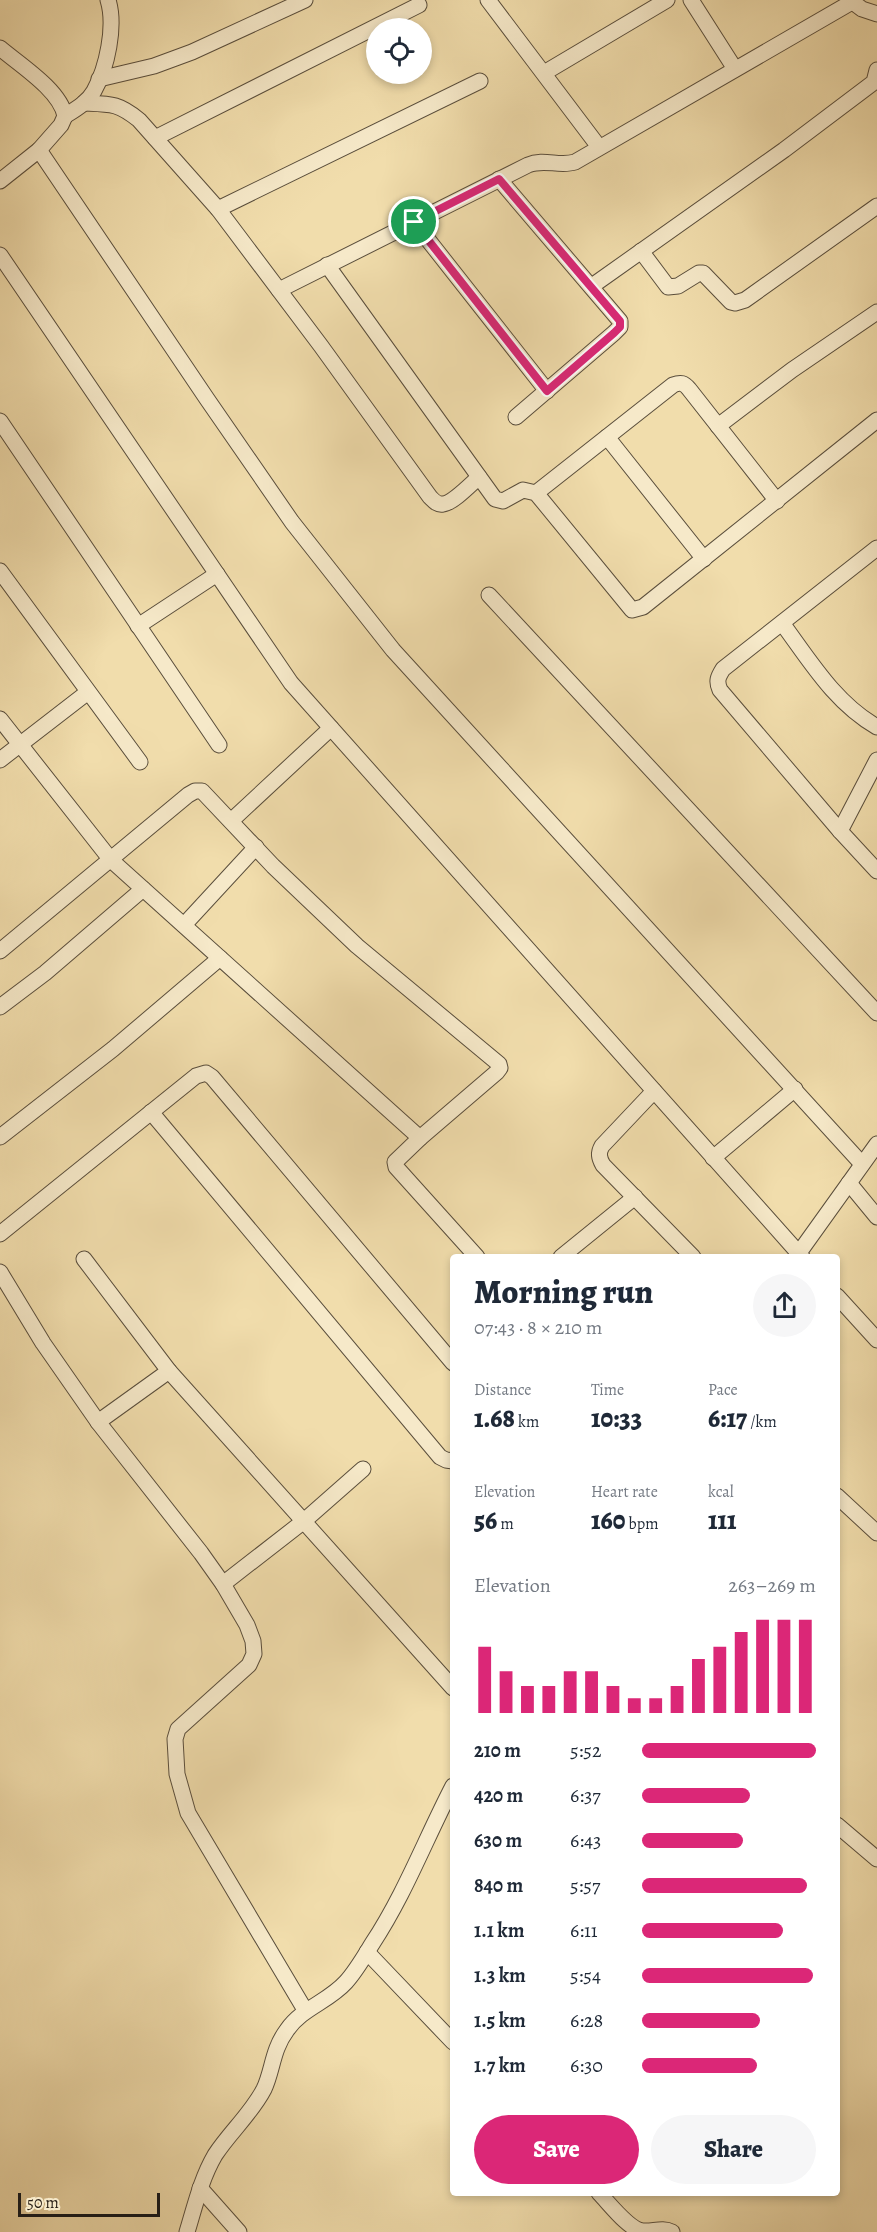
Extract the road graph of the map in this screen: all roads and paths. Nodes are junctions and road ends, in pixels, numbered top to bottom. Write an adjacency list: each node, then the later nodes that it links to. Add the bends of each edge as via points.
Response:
1 (108, 0): 13 (street, via 111,37)
2 (305, 0): 13 (street, via 192,52)
3 (490, 0): 12 (street)
4 (667, 0): 12 (street)
5 (691, 0): 10 (street)
6 (877, 0): 8 (street)
7 (419, 5): 17 (street)
8 (860, 6): 10 (street)
9 (0, 48): 16 (street, via 63,104)
10 (735, 69): 18 (street)
11 (877, 70): 25 (street, via 874,82)
12 (544, 73): 18 (street)
13 (99, 79): 15 (street)
14 (480, 81): 23 (street)
15 (84, 103): 16 (street); 17 (street, via 124,108)
16 (66, 116): 19 (street)
17 (155, 138): 23 (street)
18 (599, 147): 20 (street, via 575,162 536,162)
19 (39, 150): 21 (street); 67 (street, via 285,512 393,650)
20 (499, 179): 24 (street); 28 (street)
21 (0, 181)
22 (877, 206): 25 (street, via 745,300 735,303 704,273 668,287)
23 (218, 208): 29 (street)
24 (414, 222): 27 (street); 31 (street)
25 (641, 251): 28 (street)
26 (0, 255): 43 (street)
27 (327, 265): 29 (street); 37 (street)
28 (592, 286): 31 (street, via 616,314 620,327)
29 (279, 290): 37 (street, via 430,498 442,504 450,501)
30 (877, 312): 35 (street)
31 (547, 391): 32 (street)
32 (516, 417)
33 (877, 420): 39 (street)
34 (0, 421): 46 (street)
35 (718, 426): 36 (street, via 679,382); 39 (street)
36 (607, 437): 38 (street); 41 (street)
37 (479, 477): 38 (street, via 498,501 523,490)
38 (536, 493): 41 (street, via 632,610 643,607)
39 (777, 501): 41 (street)
40 (877, 548): 45 (street)
41 (704, 559)
42 (0, 570): 47 (street)
43 (217, 574): 46 (street); 50 (street, via 291,683)
44 (489, 595): 66 (street)
45 (782, 623): 49 (street, via 834,693); 57 (street, via 723,669 717,683)
46 (138, 626): 52 (street)
47 (88, 692): 51 (street); 55 (street)
48 (0, 719): 51 (street)
49 (877, 727)
50 (331, 729): 56 (street); 68 (street)
51 (20, 745): 53 (street); 59 (street)
52 (219, 745)
53 (0, 760)
54 (877, 760): 57 (street)
55 (140, 762)
56 (231, 821): 58 (street); 59 (street, via 202,791 195,791)
57 (840, 831): 60 (street)
58 (256, 848): 62 (street); 71 (street, via 357,946 500,1064 497,1072)
59 (111, 860): 61 (street); 63 (street)
60 (877, 871)
61 (143, 888): 62 (street); 65 (street)
62 (184, 925): 64 (street)
63 (0, 951)
64 (220, 958): 70 (street, via 113,1049); 71 (street)
65 (0, 1007)
66 (877, 1013)
67 (795, 1089): 73 (street); 74 (street)
68 (654, 1091): 73 (street); 76 (street, via 599,1151 603,1165)
69 (151, 1112): 78 (street); 88 (street, via 196,1076 206,1073 212,1077); 91 (street, via 440,1456)
70 (0, 1137)
71 (420, 1138): 79 (street, via 399,1157 396,1167)
72 (877, 1144): 74 (street)
73 (713, 1158): 82 (street)
74 (861, 1164): 75 (street)
75 (849, 1184): 77 (street); 83 (street)
76 (635, 1197): 80 (street); 81 (street)
77 (877, 1217)
78 (0, 1234)
79 (474, 1254)
80 (565, 1254)
81 (690, 1254)
82 (797, 1254)
83 (800, 1254)
84 (84, 1259): 89 (street)
85 (0, 1272): 90 (street)
86 (840, 1299): 87 (street)
87 (877, 1341)
88 (450, 1359)
89 (170, 1371): 90 (street); 94 (street)
90 (98, 1422): 96 (street)
91 (450, 1461)
92 (363, 1469): 94 (street)
93 (840, 1499): 95 (street)
94 (304, 1521): 96 (street); 97 (street)
95 (877, 1533)
96 (223, 1584): 102 (street, via 247,1625 254,1641 254,1654 241,1674 178,1729 177,1774 188,1813)
97 (450, 1685)
98 (450, 1792): 101 (street, via 394,1911)
99 (840, 1828): 100 (street)
100 (877, 1859)
101 (367, 1952): 102 (street, via 346,1982 324,2001); 103 (street)
102 (305, 2010): 104 (street, via 287,2029 277,2046 265,2087 215,2155)
103 (450, 2039)
104 (200, 2188): 106 (street); 107 (street)
105 (602, 2196): 108 (street, via 638,2230)
106 (188, 2232)
107 (239, 2232)
108 (672, 2232)

